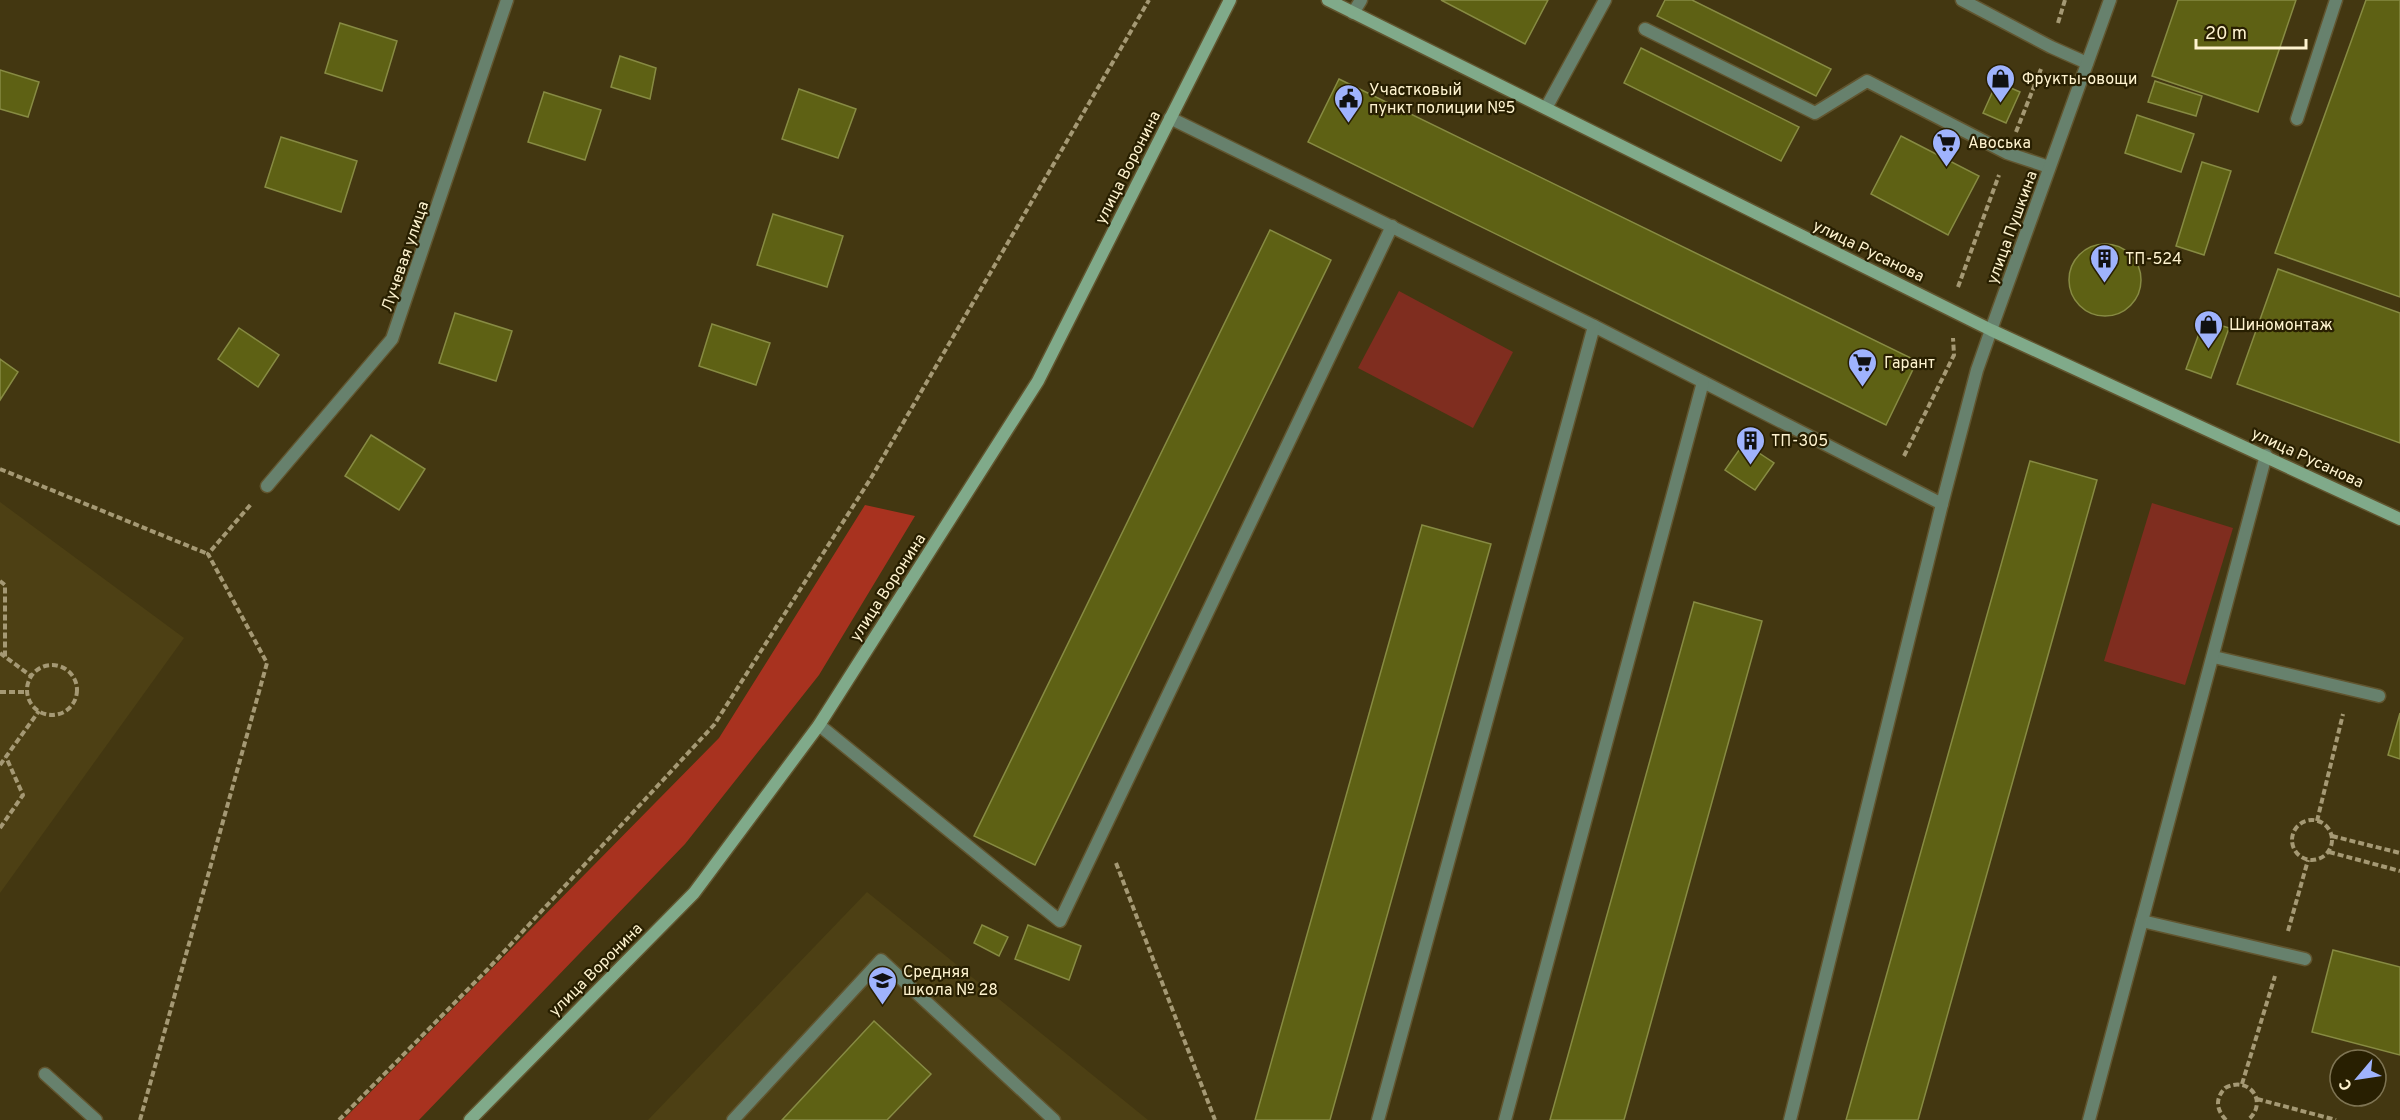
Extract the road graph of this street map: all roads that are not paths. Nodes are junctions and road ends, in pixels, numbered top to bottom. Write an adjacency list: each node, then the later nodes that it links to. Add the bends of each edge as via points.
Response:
1 (507, 0): 21 (street, Лучевая улица, via 392,339)
2 (1230, 0): 13 (street, улица Воронина)
3 (1328, 0): 9 (street, улица Русанова)
4 (1361, 0): 9 (street)
5 (1605, 0): 12 (street)
6 (1962, 0): 11 (street)
7 (2110, 0): 11 (street, улица Пушкина)
8 (2336, 0): 14 (street)
9 (1353, 13): 12 (street, улица Русанова)
10 (1645, 29): 15 (street, via 1815,113 1867,81 2007,153)
11 (2087, 63): 15 (street, улица Пушкина)
12 (1546, 108): 18 (street, улица Русанова)
13 (1170, 118): 16 (street); 26 (street, улица Воронина, via 1038,381)
14 (2298, 119)
15 (2049, 167): 18 (street, улица Пушкина)
16 (1392, 226): 17 (street); 26 (street, via 1060,921)
17 (1594, 326): 19 (street); 34 (street)
18 (1991, 330): 20 (street, улица Русанова); 22 (street, улица Пушкина)
19 (1703, 382): 22 (street); 35 (street)
20 (2266, 455): 23 (street, улица Русанова); 24 (street)
21 (267, 486)
22 (1942, 504): 36 (street, улица Пушкина)
23 (2400, 519)
24 (2214, 657): 25 (street); 27 (street)
25 (2379, 696)
26 (819, 725): 31 (street, улица Воронина, via 694,893)
27 (2142, 921): 28 (street); 37 (street)
28 (2305, 959)
29 (45, 1074): 30 (street)
30 (96, 1120)
31 (470, 1120)
32 (733, 1120): 33 (street, via 881,960)
33 (1054, 1120)
34 (1378, 1120)
35 (1505, 1120)
36 (1790, 1120)
37 (2089, 1120)

